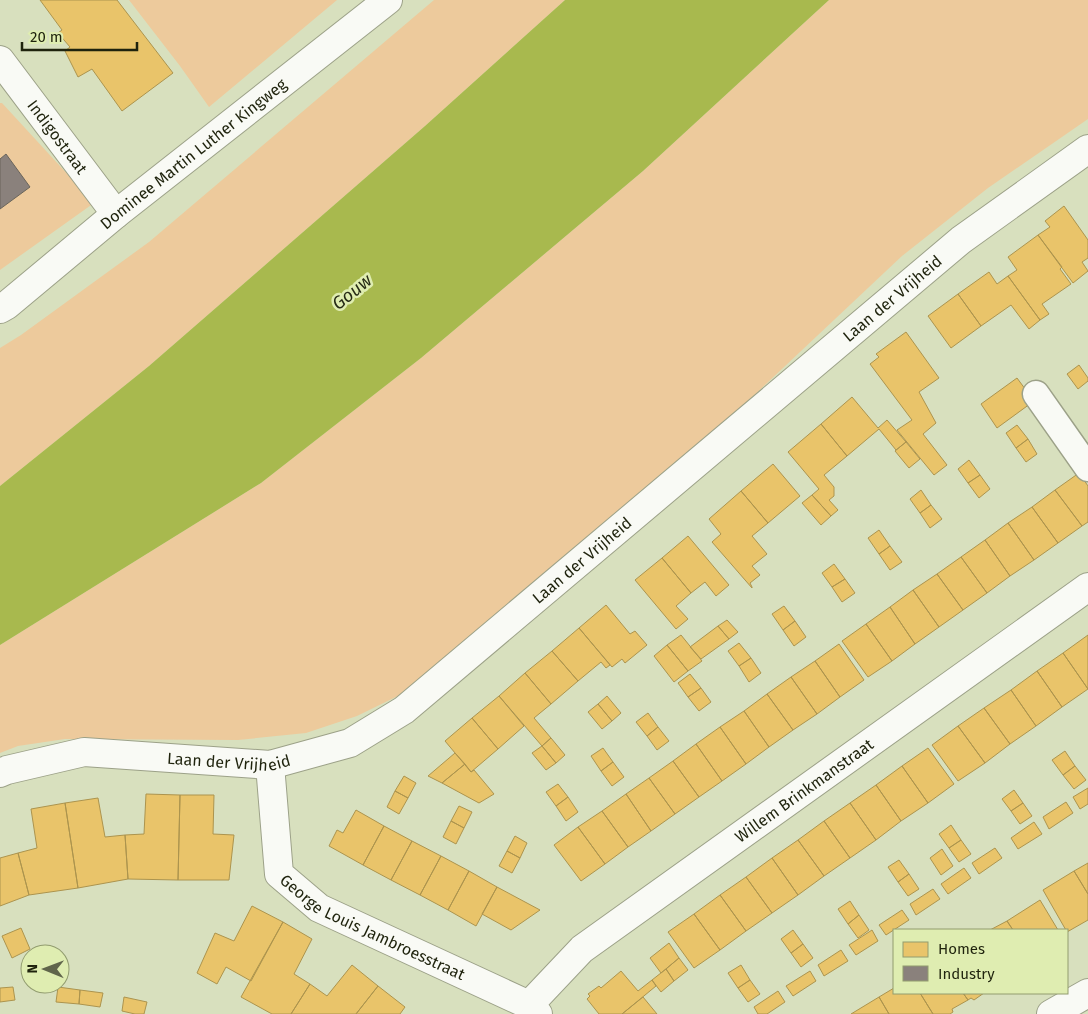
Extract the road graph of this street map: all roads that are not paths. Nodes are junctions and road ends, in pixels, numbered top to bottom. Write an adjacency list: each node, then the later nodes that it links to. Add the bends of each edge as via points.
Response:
1 (388, 0): 4 (street, Dominee Martin Luther Kingweg)
2 (0, 60): 4 (street, Indigostraat)
3 (1088, 149): 9 (street, Laan der Vrijheid, via 961,240 404,710 350,743)
4 (116, 214): 5 (street, Dominee Martin Luther Kingweg)
5 (0, 309)
6 (1036, 394): 7 (street)
7 (1088, 468)
8 (1088, 587): 12 (street, Willem Brinkmanstraat, via 582,949)
9 (270, 765): 10 (street, Laan der Vrijheid, via 84,752); 12 (street, George Louis Jambroesstraat, via 279,874 319,908)
10 (0, 773)
11 (1088, 993): 13 (street)
12 (534, 1010)
13 (1051, 1014)

